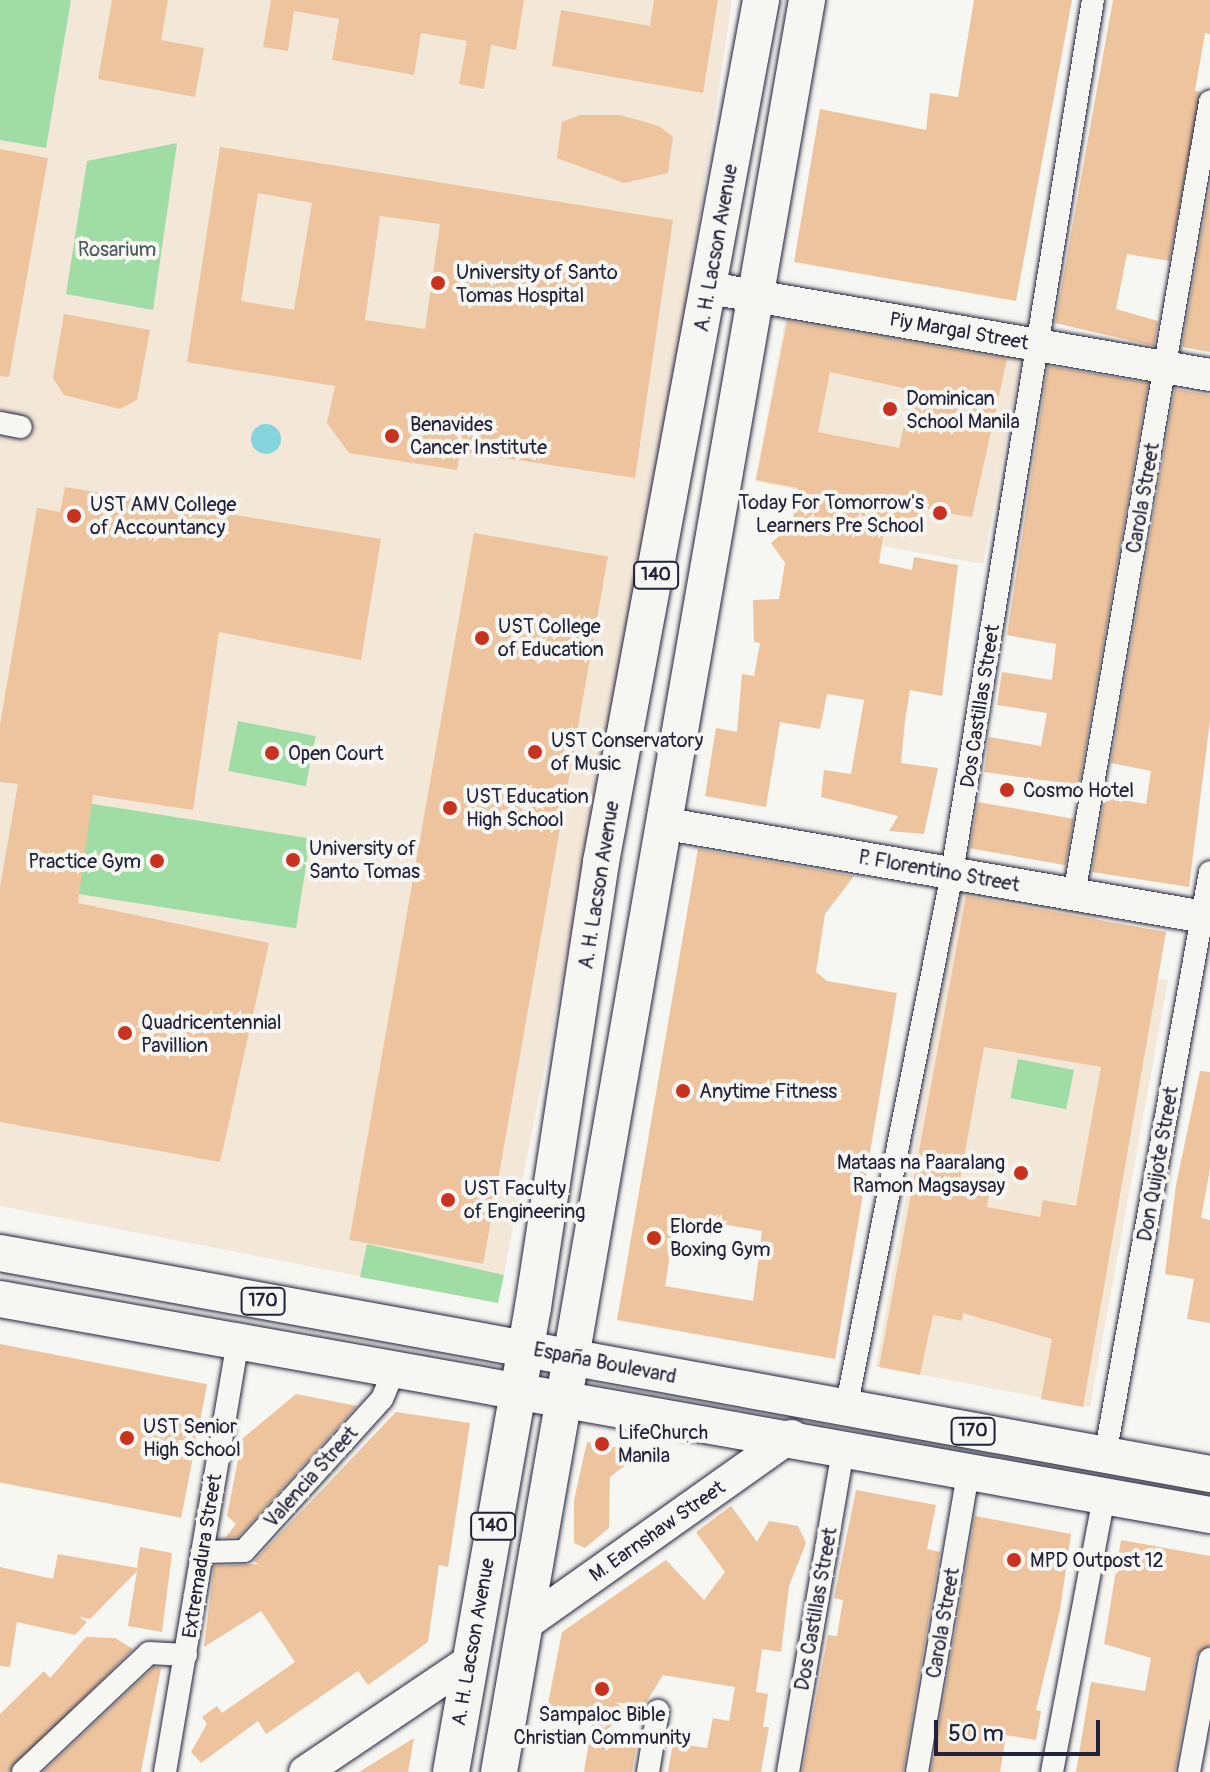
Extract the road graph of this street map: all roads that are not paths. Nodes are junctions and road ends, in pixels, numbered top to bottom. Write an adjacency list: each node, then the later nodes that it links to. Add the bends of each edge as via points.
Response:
1 (761, 0): 5 (main road, A. H. Lacson Avenue / 140)
2 (807, 0): 6 (main road, 140)
3 (1093, 0): 7 (street, Dos Castillas Street)
4 (1210, 102): 8 (street, Carola Street)
5 (709, 288): 6 (street, Piy Margal Street); 18 (main road, A. H. Lacson Avenue / 140, via 601,862)
6 (758, 296): 7 (street, Piy Margal Street); 10 (main road, 140)
7 (1040, 346): 8 (street, Piy Margal Street); 12 (street, Dos Castillas Street)
8 (1166, 368): 9 (street, Piy Margal Street); 13 (street, Carola Street)
9 (1210, 375)
10 (667, 824): 12 (street, P. Florentino Street); 19 (main road, 140)
11 (1210, 872): 14 (street, Don Quijote Street)
12 (952, 873): 13 (street, P. Florentino Street); 23 (street, Dos Castillas Street)
13 (1074, 895): 14 (street, P. Florentino Street)
14 (1206, 918): 26 (street, Don Quijote Street)
15 (0, 1253): 18 (main road, España Boulevard / 170)
16 (0, 1299): 17 (main road, España Boulevard / 170)
17 (238, 1340): 20 (main road, España Boulevard / 170); 31 (street, Extremadura Street)
18 (525, 1348): 19 (main road, España Boulevard / 170); 21 (main road, A. H. Lacson Avenue / 140)
19 (572, 1356): 22 (main road, 140); 23 (main road, España Boulevard / 170)
20 (396, 1366): 21 (main road, España Boulevard / 170); 31 (street, Valencia Street, via 382,1399 244,1551)
21 (519, 1389): 22 (main road, España Boulevard / 170); 35 (main road, A. H. Lacson Avenue / 140)
22 (565, 1398): 24 (main road, España Boulevard / 170); 32 (main road, 140)
23 (846, 1409): 26 (main road, España Boulevard / 170)
24 (791, 1436): 25 (main road, España Boulevard / 170); 32 (street, M. Earnshaw Street)
25 (844, 1446): 27 (main road, España Boulevard / 170); 43 (street, Dos Castillas Street)
26 (1105, 1456): 28 (main road, España Boulevard / 170)
27 (968, 1473): 29 (main road, España Boulevard / 170); 44 (street, Carola Street)
28 (1210, 1474)
29 (1104, 1497): 30 (main road, España Boulevard / 170); 45 (street)
30 (1210, 1515)
31 (202, 1552): 33 (street, Extremadura Street)
32 (523, 1626): 41 (main road, 140)
33 (186, 1655): 37 (street, via 149,1653); 38 (street, Extremadura Street)
34 (1210, 1659): 46 (street)
35 (468, 1662): 39 (street); 40 (main road, A. H. Lacson Avenue / 140)
36 (658, 1711): 42 (street)
37 (23, 1772)
38 (165, 1772)
39 (305, 1772)
40 (451, 1772)
41 (499, 1772)
42 (648, 1772)
43 (788, 1772)
44 (917, 1772)
45 (1052, 1772)
46 (1189, 1772)

